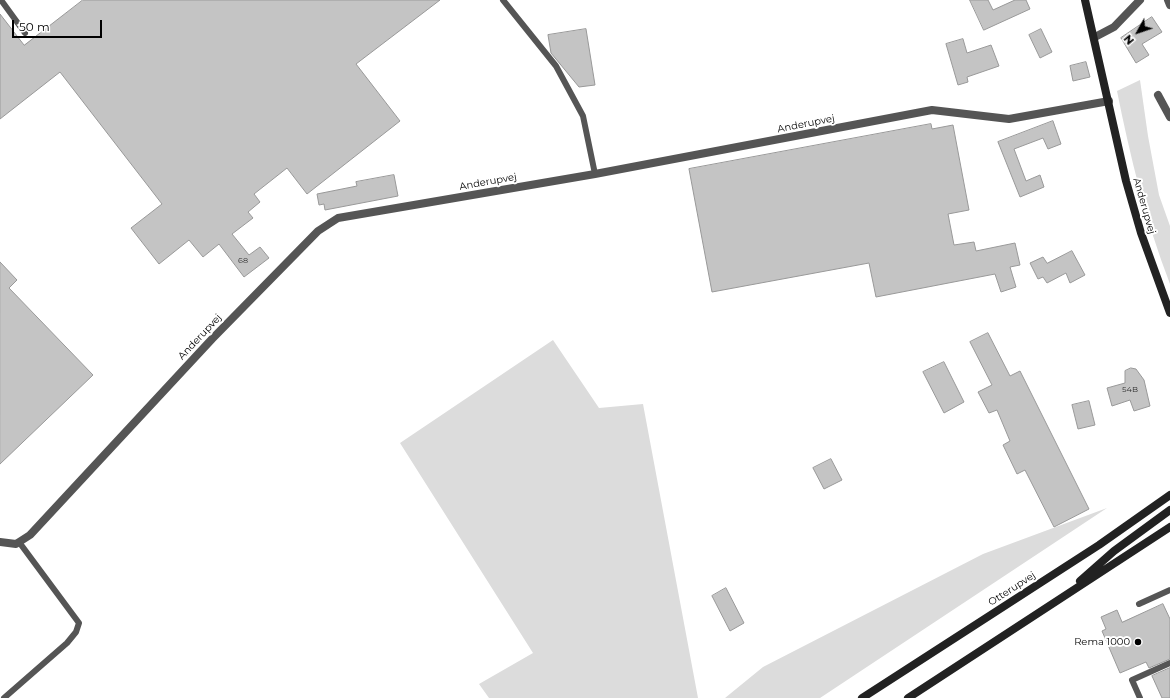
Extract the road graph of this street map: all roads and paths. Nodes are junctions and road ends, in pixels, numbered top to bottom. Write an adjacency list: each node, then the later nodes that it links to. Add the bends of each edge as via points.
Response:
1 (1, 0): 7 (lane)
2 (503, 0): 12 (lane, via 556,66 583,116)
3 (1085, 0): 8 (main road, Anderupvej)
4 (1140, 0): 8 (street, via 1114,27)
5 (1168, 0): 6 (street)
6 (1170, 5)
7 (25, 33)
8 (1095, 37): 10 (main road, Anderupvej)
9 (1158, 95): 11 (street)
10 (1109, 101): 12 (street, Anderupvej, via 1009,119 932,110); 13 (main road, Anderupvej, via 1126,181 1141,233)
11 (1170, 117)
12 (595, 174): 18 (street, Anderupvej, via 338,218 302,247 212,339 30,535)
13 (1170, 313)
14 (1170, 495): 24 (main road, Otterupvej, via 1099,545)
15 (1170, 510): 20 (main road, via 1114,551)
16 (1170, 526): 20 (main road)
17 (0, 542): 18 (street)
18 (19, 542): 23 (lane, via 79,623 67,644)
19 (1170, 590): 21 (lane)
20 (1062, 598): 25 (main road)
21 (1139, 604)
22 (1170, 663): 26 (lane, via 1132,680)
23 (4, 698)
24 (862, 698)
25 (908, 698)
26 (1140, 698)

